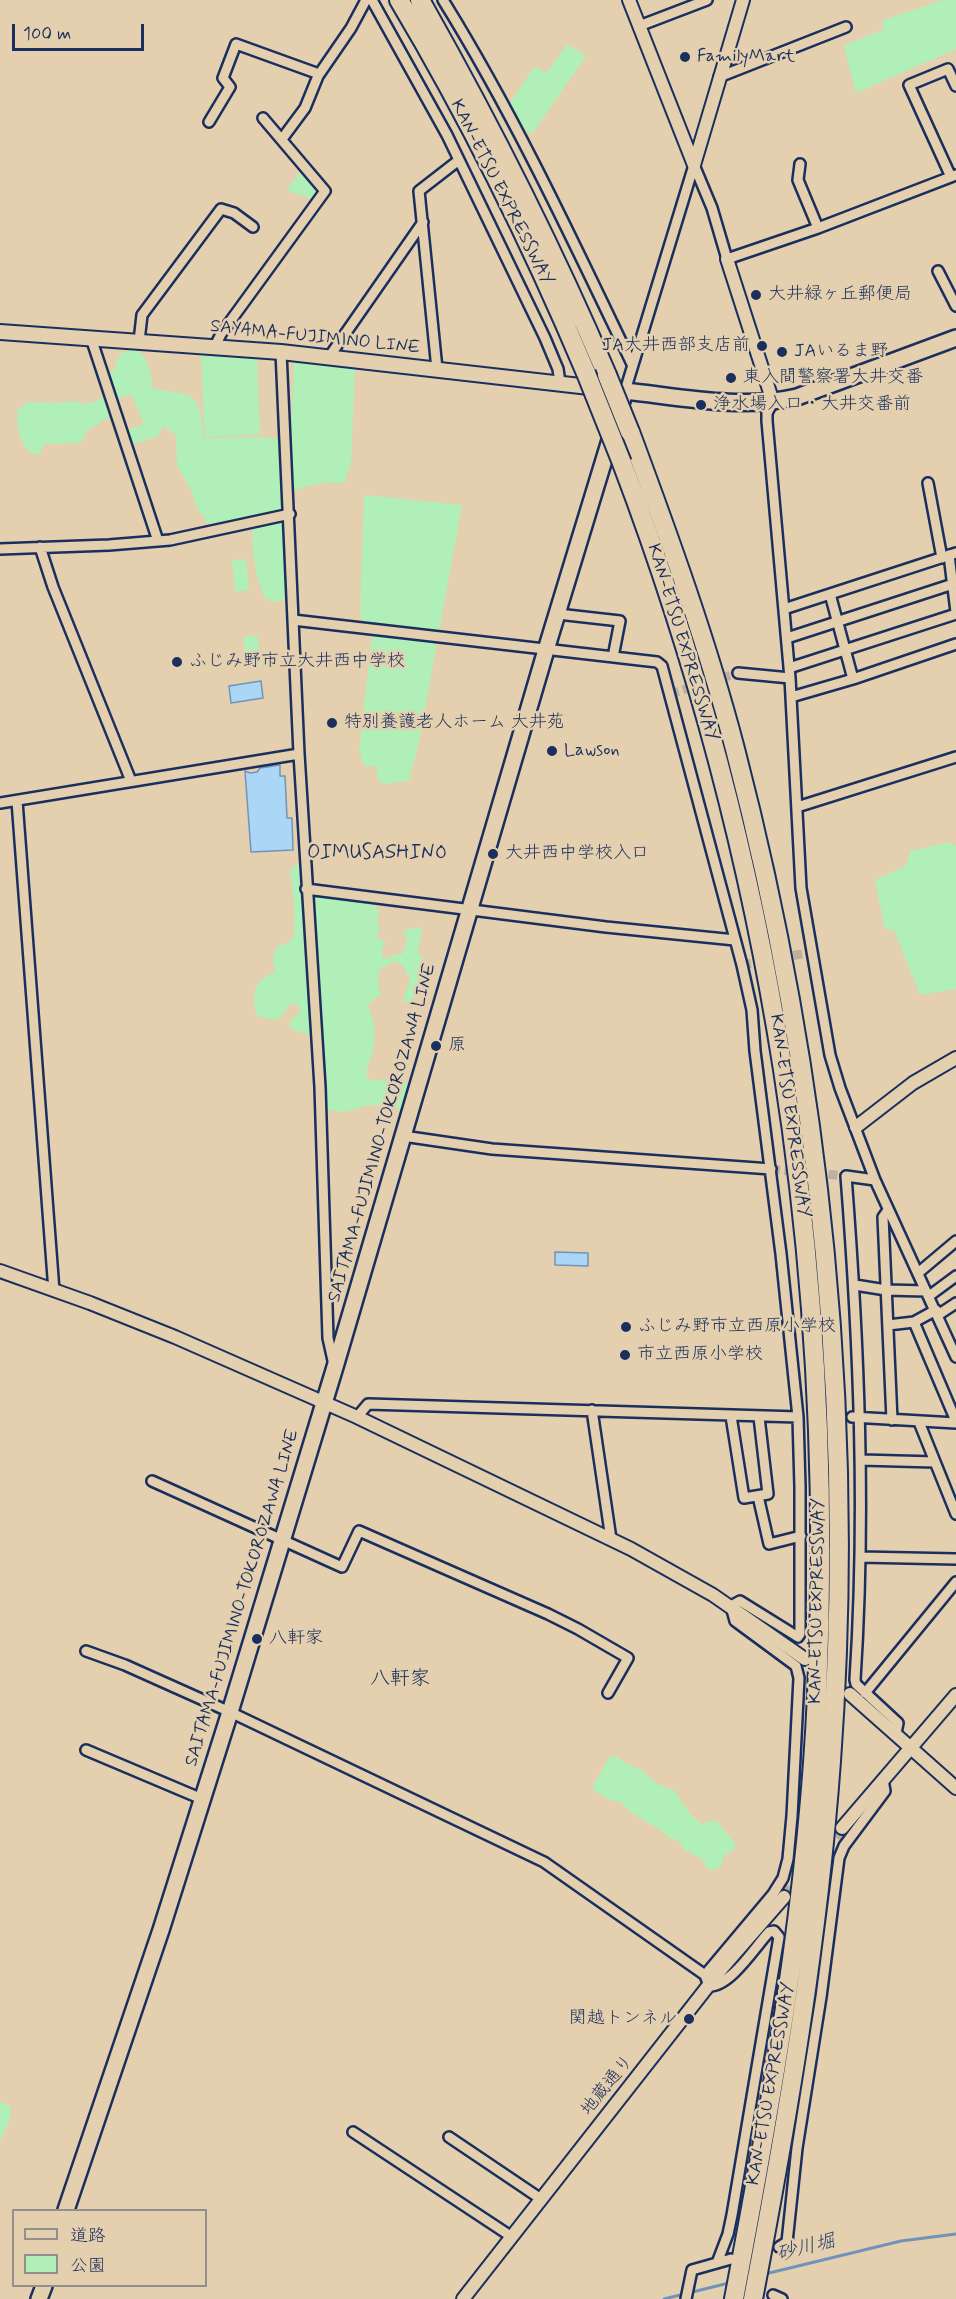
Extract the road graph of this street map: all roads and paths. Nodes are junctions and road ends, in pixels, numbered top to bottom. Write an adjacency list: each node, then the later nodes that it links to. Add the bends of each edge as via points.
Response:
1 (366, 0): 11 (street)
2 (372, 0): 17 (street)
3 (399, 0): 136 (highway, KAN-ETSU EXPRESSWAY, bridge, via 511,208 560,311 622,463 659,566 716,752 741,847 780,1042 816,1357 820,1489 817,1696 794,1954)
4 (420, 0): 135 (highway, KAN-ETSU EXPRESSWAY, bridge, via 539,223 607,375 658,506 734,746 778,931 798,1039 825,1245 840,1489 835,1697 822,1866)
5 (443, 0): 36 (street, via 471,44 498,105 559,211)
6 (629, 0): 9 (street)
7 (707, 0): 9 (street)
8 (743, 0): 12 (street)
9 (639, 26): 21 (street)
10 (846, 27): 12 (street)
11 (319, 74): 15 (street, via 236,44 223,78 230,87); 18 (street, via 305,108)
12 (720, 77): 21 (street)
13 (956, 87): 22 (street, via 948,69 909,85)
14 (263, 118): 18 (street)
15 (209, 122)
16 (456, 129): 17 (street)
17 (447, 135): 19 (street)
18 (282, 139): 33 (street, via 325,190)
19 (459, 160): 23 (street, via 419,191); 38 (street, via 544,338)
20 (800, 164): 25 (street, via 798,180)
21 (694, 165): 26 (street); 36 (street)
22 (953, 176): 25 (street)
23 (423, 222): 35 (street); 37 (street)
24 (253, 227): 32 (street, via 234,213 220,209 142,315)
25 (818, 228): 26 (street)
26 (727, 259): 40 (street)
27 (938, 271): 28 (street)
28 (956, 306)
29 (0, 332): 30 (main road, SAYAMA-FUJIMINO LINE)
30 (91, 338): 32 (main road, SAYAMA-FUJIMINO LINE); 43 (street)
31 (956, 338): 40 (main road, via 797,397)
32 (139, 340): 33 (main road, SAYAMA-FUJIMINO LINE)
33 (215, 346): 34 (main road, SAYAMA-FUJIMINO LINE)
34 (281, 351): 35 (main road, SAYAMA-FUJIMINO LINE); 42 (street)
35 (329, 357): 37 (main road, SAYAMA-FUJIMINO LINE)
36 (632, 364): 39 (street)
37 (437, 369): 38 (main road, SAYAMA-FUJIMINO LINE)
38 (560, 383): 39 (main road, SAYAMA-FUJIMINO LINE)
39 (625, 391): 40 (main road, via 736,403); 51 (main road, SAITAMA-FUJIMINO-TOKOROZAWA LINE)
40 (773, 402): 49 (street, via 767,421)
41 (928, 483): 46 (street)
42 (290, 514): 43 (street); 52 (street)
43 (158, 541): 44 (street)
44 (40, 547): 45 (street); 65 (street)
45 (0, 549)
46 (949, 555): 47 (street); 48 (street)
47 (953, 584): 50 (street); 53 (street)
48 (830, 594): 49 (street); 53 (street)
49 (784, 609): 54 (street)
50 (956, 613): 57 (street)
51 (558, 614): 56 (main road, SAITAMA-FUJIMINO-TOKOROZAWA LINE); 58 (street, via 620,621)
52 (293, 620): 56 (street); 63 (street)
53 (838, 622): 54 (street); 57 (street)
54 (786, 638): 60 (street)
55 (956, 644): 61 (street)
56 (546, 650): 58 (street); 70 (main road, SAITAMA-FUJIMINO-TOKOROZAWA LINE)
57 (846, 650): 60 (street); 61 (street)
58 (613, 657): 71 (street, via 657,662 662,666)
59 (738, 673): 60 (street)
60 (789, 673): 62 (street)
61 (853, 679): 62 (street)
62 (791, 697): 68 (street)
63 (299, 754): 65 (street); 69 (street)
64 (956, 757): 68 (street)
65 (131, 781): 66 (street)
66 (17, 801): 67 (street); 84 (street)
67 (0, 803)
68 (797, 807): 73 (street, via 801,888 830,1055)
69 (306, 889): 70 (street); 91 (street, via 320,1087 328,1338)
70 (469, 910): 71 (street); 74 (main road, SAITAMA-FUJIMINO-TOKOROZAWA LINE)
71 (735, 940): 75 (street, via 752,1010)
72 (956, 1058): 73 (street, via 913,1083)
73 (856, 1127): 76 (street)
74 (403, 1136): 75 (street, via 492,1149); 91 (main road, SAITAMA-FUJIMINO-TOKOROZAWA LINE)
75 (771, 1169): 97 (street)
76 (875, 1180): 77 (street); 82 (street, via 846,1176)
77 (888, 1210): 80 (street); 83 (street, via 883,1217)
78 (956, 1241): 80 (street)
79 (0, 1271): 84 (street)
80 (918, 1274): 85 (street)
81 (956, 1276): 85 (street)
82 (855, 1286): 83 (street); 98 (street)
83 (886, 1290): 85 (street); 89 (street)
84 (54, 1291): 92 (street, via 175,1337)
85 (927, 1294): 87 (street)
86 (956, 1303): 87 (street)
87 (937, 1312): 88 (street); 90 (street)
88 (914, 1322): 89 (street); 101 (street)
89 (888, 1325): 99 (street)
90 (956, 1357)
91 (335, 1367): 92 (main road, SAITAMA-FUJIMINO-TOKOROZAWA LINE)
92 (324, 1404): 95 (street); 109 (main road, SAITAMA-FUJIMINO-TOKOROZAWA LINE)
93 (592, 1410): 94 (street); 95 (street, via 368,1404); 108 (street)
94 (731, 1416): 96 (street); 105 (street, via 744,1498)
95 (357, 1417): 108 (street)
96 (759, 1417): 97 (street); 105 (street, via 768,1494)
97 (798, 1417): 107 (street)
98 (856, 1417): 99 (street); 102 (street)
99 (892, 1420): 100 (street)
100 (919, 1422): 101 (street); 103 (street)
101 (956, 1422)
102 (861, 1460): 103 (street); 110 (street)
103 (935, 1462): 106 (street)
104 (152, 1481): 109 (street)
105 (758, 1496): 107 (street, via 769,1544)
106 (956, 1514)
107 (801, 1536): 113 (street, via 798,1637 740,1601)
108 (611, 1539): 113 (street)
109 (282, 1540): 117 (street, via 342,1567 359,1531 548,1614 628,1658); 120 (main road, SAITAMA-FUJIMINO-TOKOROZAWA LINE)
110 (860, 1557): 111 (street); 116 (street, via 855,1680)
111 (956, 1559)
112 (956, 1582): 116 (street)
113 (731, 1606): 115 (street); 129 (street, via 735,1621 796,1666 799,1678 795,1770 783,1878)
114 (86, 1651): 120 (street)
115 (805, 1659)
116 (865, 1692): 121 (street, via 898,1723)
117 (608, 1693)
118 (850, 1694): 121 (street)
119 (956, 1695): 122 (street)
120 (230, 1712): 126 (main road, SAITAMA-FUJIMINO-TOKOROZAWA LINE); 129 (street, via 544,1862)
121 (896, 1733): 122 (street)
122 (910, 1746): 124 (street); 125 (street)
123 (86, 1750): 126 (street)
124 (883, 1780): 127 (street); 135 (street, via 885,1791 839,1858 796,2148 787,2242)
125 (956, 1788)
126 (202, 1799): 133 (main road, SAITAMA-FUJIMINO-TOKOROZAWA LINE)
127 (842, 1828)
128 (784, 1897): 129 (street, 地蔵通り)
129 (707, 1981): 132 (street, 地蔵通り); 137 (street, via 716,1986 727,1980 769,1932 778,1933 732,2215)
130 (353, 2132): 134 (street)
131 (450, 2137): 132 (street)
132 (541, 2199): 134 (street, 地蔵通り)
133 (67, 2209)
134 (512, 2237): 139 (street, 地蔵通り)
135 (770, 2253): 138 (highway, KAN-ETSU EXPRESSWAY)
136 (736, 2261): 137 (street); 141 (highway, KAN-ETSU EXPRESSWAY)
137 (717, 2263): 140 (street, via 692,2270)
138 (766, 2297)
139 (463, 2299)
140 (686, 2299)
141 (734, 2299)

